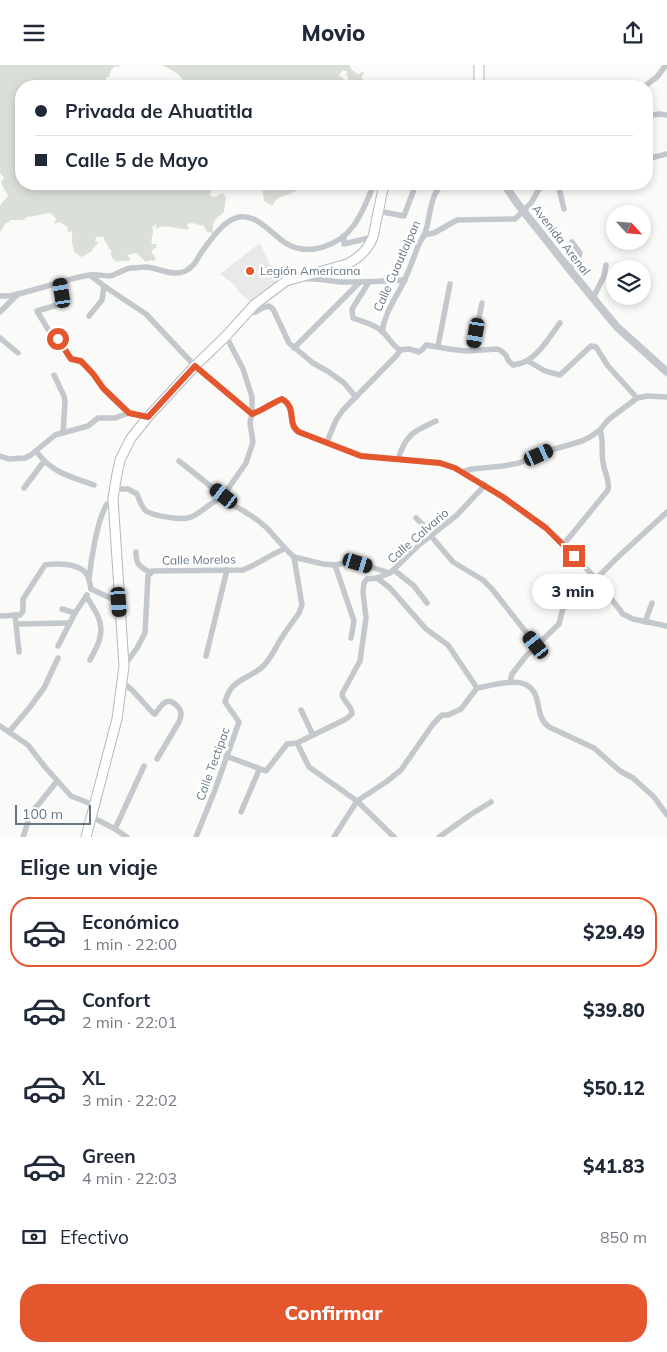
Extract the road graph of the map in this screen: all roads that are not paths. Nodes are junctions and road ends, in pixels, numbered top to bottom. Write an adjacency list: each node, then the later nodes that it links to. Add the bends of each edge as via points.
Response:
1 (479, 65): 3 (main road)
2 (666, 65): 4 (street)
3 (478, 80)
4 (653, 80)
5 (653, 115): 6 (street)
6 (667, 115)
7 (667, 154): 8 (street)
8 (653, 157)
9 (371, 190): 20 (street, via 356,223)
10 (383, 190): 17 (main road)
11 (414, 190): 17 (street, via 404,216)
12 (437, 190): 19 (street, Calle Cuautlalpan)
13 (508, 190): 18 (street, Avenida Arenal)
14 (540, 190): 18 (street)
15 (559, 190): 16 (street)
16 (564, 209)
17 (378, 211): 21 (main road)
18 (524, 211): 19 (street, via 515,219 457,220); 26 (street, Avenida Arenal)
19 (424, 235): 29 (street, Calle Cuautlalpan)
20 (344, 236): 23 (street); 24 (street)
21 (373, 237): 23 (street); 28 (main road, via 370,245 355,260)
22 (572, 242): 26 (street, via 580,253)
23 (344, 244): 24 (street)
24 (328, 245): 27 (street, via 296,248 261,223 238,217 222,227 192,267 182,273 147,267 131,268 110,276)
25 (606, 265): 37 (street)
26 (570, 270): 37 (street, Avenida Arenal)
27 (90, 275): 30 (street); 34 (street)
28 (293, 279): 31 (street); 40 (main road, via 279,285)
29 (405, 280): 32 (street); 43 (street, Calle Cuautlalpan, via 391,303)
30 (60, 282): 35 (street); 58 (street, via 64,303 37,311 71,359 81,361)
31 (360, 282): 32 (street); 47 (street)
32 (369, 282): 43 (street, Calle Cuautlalpan, via 352,309 353,318)
33 (450, 285): 46 (street)
34 (104, 286): 41 (street, via 102,300); 52 (street, via 146,314)
35 (19, 294): 36 (street); 39 (street)
36 (0, 296)
37 (593, 298): 53 (street, Avenida Arenal, via 617,327)
38 (482, 303): 49 (street)
39 (0, 312)
40 (246, 313): 44 (main road); 47 (street, via 270,306)
41 (89, 316)
42 (560, 323): 51 (street)
43 (382, 331): 48 (street, Calle Cuautlalpan)
44 (226, 336): 52 (main road); 59 (street, via 246,377 252,397)
45 (0, 338): 50 (street)
46 (438, 346): 48 (street, via 426,345 419,352); 49 (street)
47 (294, 348): 55 (street, via 344,383)
48 (400, 350): 55 (street)
49 (472, 351): 51 (street, via 500,350 513,365)
50 (18, 353)
51 (528, 361): 57 (street, via 560,375 591,346 596,347 608,366)
52 (195, 366): 59 (street); 60 (main road)
53 (667, 372)
54 (54, 375): 63 (street, via 65,401)
55 (356, 397): 64 (street, via 336,420)
56 (667, 397): 57 (street)
57 (637, 398): 62 (street)
58 (129, 413): 60 (street); 63 (street, via 114,418 98,418 88,426)
59 (252, 414): 64 (street, via 285,400 291,409 294,429); 75 (street, via 250,453)
60 (148, 417): 74 (main road, via 125,448)
61 (436, 421): 67 (street, via 407,438)
62 (600, 430): 70 (street, via 582,441 520,463); 80 (street, via 608,490)
63 (63, 433): 65 (street, via 55,435)
64 (326, 442): 67 (street, via 361,456)
65 (36, 451): 66 (street, via 25,458); 69 (street)
66 (0, 456)
67 (398, 459): 70 (street, via 440,463)
68 (179, 461): 75 (street)
69 (45, 462): 71 (street, via 57,471); 73 (street)
70 (462, 472): 72 (street)
71 (94, 485)
72 (485, 485): 79 (street, Calle Calvario, via 457,515); 80 (street)
73 (24, 488)
74 (114, 489): 75 (street, via 128,489 137,494 148,512 176,519 194,517); 76 (main road)
75 (222, 497): 81 (street, via 266,528)
76 (114, 502): 89 (street, via 107,504 102,513); 93 (main road)
77 (667, 512): 90 (street)
78 (416, 519): 79 (street)
79 (432, 535): 86 (street, Calle Calvario); 107 (street, via 453,562 492,589)
80 (564, 544): 90 (street)
81 (284, 549): 83 (street); 85 (street, Calle Morelos, via 243,570)
82 (136, 552): 87 (street, via 138,565)
83 (294, 557): 84 (street, Calle Calvario); 122 (street, Calle Tectipac, via 301,609 263,667 230,689 225,702 239,722)
84 (334, 565): 86 (street, Calle Calvario, via 349,562); 106 (street, via 354,621)
85 (227, 570): 87 (street, Calle Morelos); 110 (street)
86 (392, 571): 88 (street); 95 (street, via 414,586)
87 (151, 573): 113 (street, Calle Morelos, via 148,576 145,633)
88 (377, 577): 116 (street, via 390,587 426,629 448,645); 120 (street, via 364,583 366,618 360,661 342,692 352,714)
89 (89, 579): 91 (street); 100 (street, via 72,566 45,565 23,599 23,611)
90 (596, 579): 97 (street, via 578,600); 102 (street, via 623,615)
91 (91, 589): 92 (street); 93 (street)
92 (86, 596): 99 (street); 112 (street, via 100,621 100,637)
93 (119, 602): 113 (main road)
94 (545, 602): 97 (street)
95 (426, 603)
96 (652, 603): 102 (street)
97 (567, 605): 107 (street, via 563,608 559,624)
98 (62, 609): 99 (street)
99 (75, 613): 103 (street)
100 (15, 615): 101 (street); 104 (street)
101 (0, 616)
102 (645, 622): 105 (street)
103 (70, 623): 104 (street); 108 (street)
104 (17, 624): 109 (street)
105 (667, 626)
106 (351, 638)
107 (536, 645): 115 (street, via 512,674)
108 (58, 646)
109 (19, 652)
110 (206, 656)
111 (58, 658): 119 (street, via 44,689)
112 (90, 660)
113 (124, 666): 114 (main road)
114 (122, 682): 123 (street, via 155,714 169,701 180,710 179,722); 129 (main road, via 117,719)
115 (510, 682): 116 (street); 131 (street, via 529,685 536,694 540,715 549,727 594,748 654,797)
116 (477, 688): 127 (street, via 461,709 442,715 433,724 401,770)
117 (301, 710): 120 (street)
118 (0, 726): 119 (street)
119 (9, 732): 126 (street, via 28,745)
120 (313, 735): 121 (street)
121 (297, 743): 125 (street, via 287,744 266,771); 127 (street, via 309,767)
122 (226, 756): 125 (street); 137 (street, Calle Tectipac)
123 (156, 759)
124 (144, 765): 133 (street)
125 (259, 770): 130 (street)
126 (57, 781): 129 (street, via 71,796); 134 (street, via 30,813)
127 (357, 801): 138 (street); 139 (street)
128 (492, 802): 140 (street)
129 (94, 805): 132 (main road)
130 (241, 812)
131 (667, 815)
132 (92, 817): 133 (street); 135 (main road)
133 (115, 829): 136 (street)
134 (23, 837)
135 (86, 837)
136 (127, 837)
137 (196, 837)
138 (334, 837)
139 (394, 837)
140 (439, 837)

